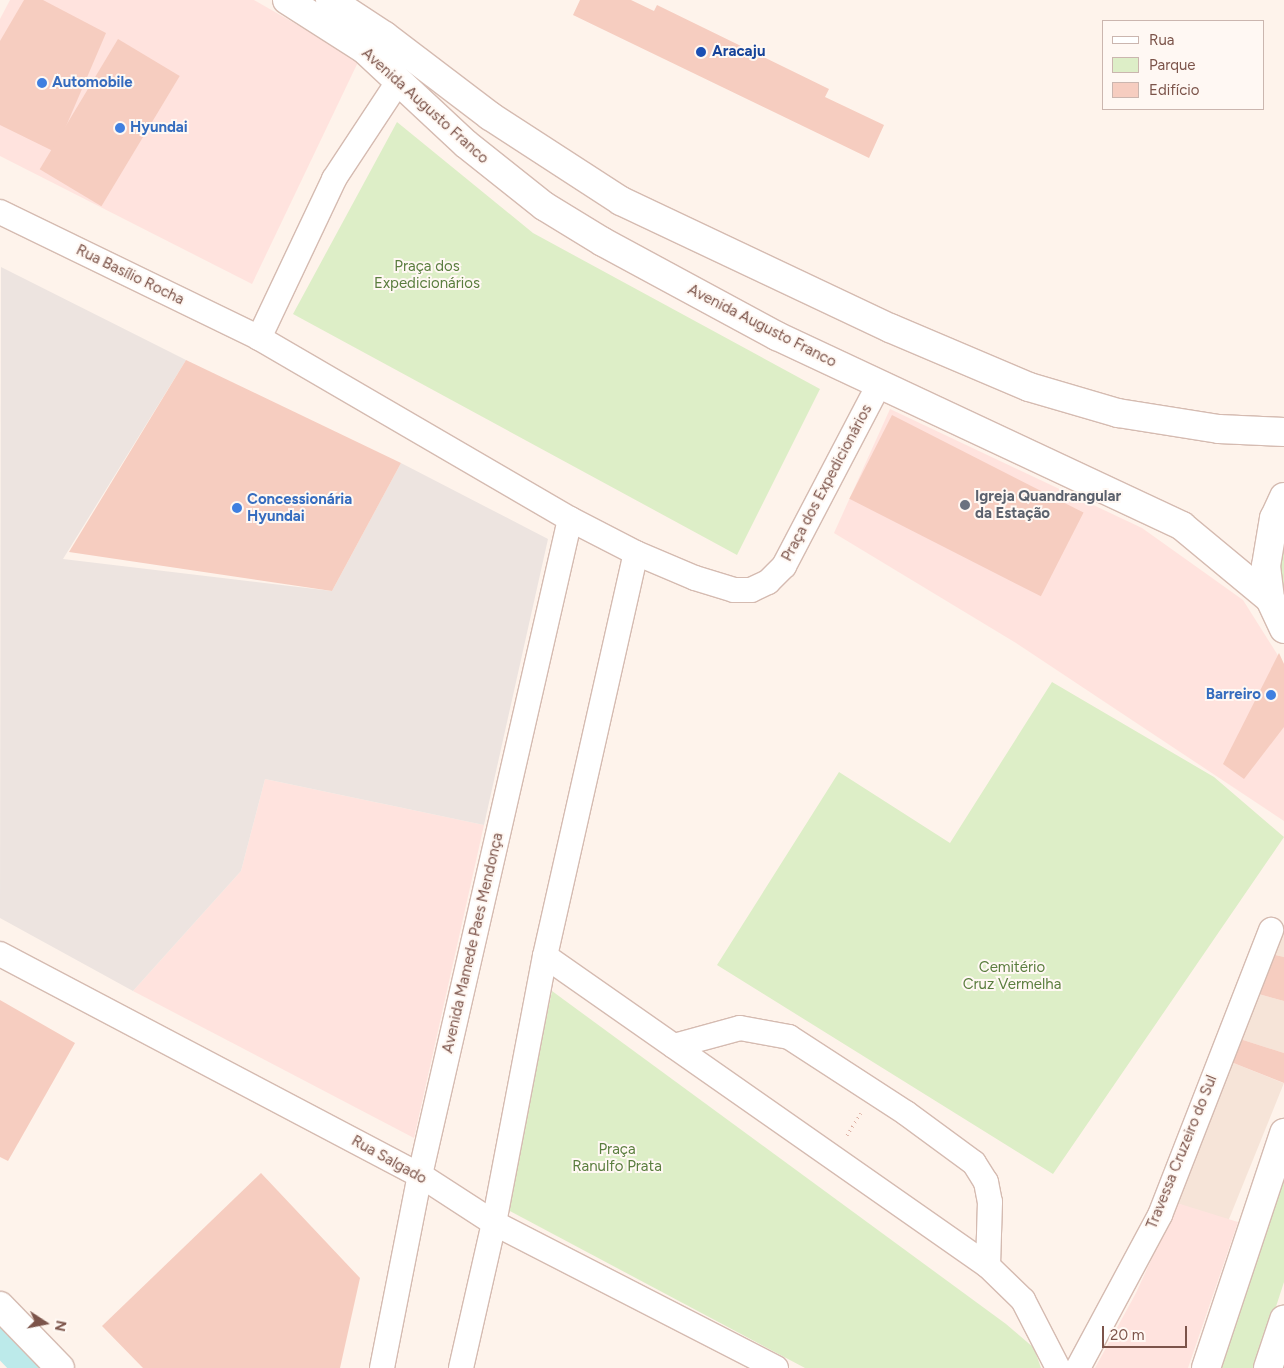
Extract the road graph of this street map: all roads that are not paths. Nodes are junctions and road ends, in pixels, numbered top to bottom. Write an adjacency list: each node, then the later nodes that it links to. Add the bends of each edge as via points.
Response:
1 (287, 0): 3 (main road, Avenida Augusto Franco, via 364,49)
2 (330, 0): 7 (main road, Avenida Augusto Franco, via 385,36 490,116 621,201 890,328 1029,387 1118,413 1219,429)
3 (398, 82): 5 (street, via 334,179); 6 (main road, Avenida Augusto Franco, via 466,144 544,206 603,242 777,336)
4 (0, 212): 5 (street, Rua Basílio Rocha)
5 (259, 338): 9 (street, Praça dos Expedicionários)
6 (879, 384): 10 (street, Praça dos Expedicionários, via 784,566 768,582 751,590 734,590 694,578); 11 (main road, Avenida Augusto Franco, via 1182,526)
7 (1284, 432)
8 (1284, 497): 11 (main road, via 1268,542 1266,566)
9 (570, 519): 10 (street, Praça dos Expedicionários); 18 (street, Avenida Mamede Paes Mendonça)
10 (636, 553): 15 (street)
11 (1270, 599): 12 (main road)
12 (1284, 629)
13 (1271, 930): 28 (street, Travessa Cruzeiro do Sul, via 1160,1215)
14 (0, 954): 18 (street, Rua Salgado)
15 (545, 956): 16 (street); 19 (street)
16 (674, 1046): 20 (street); 20 (street, via 740,1028 760,1029 789,1037 974,1163 986,1182 990,1202)
17 (1284, 1133): 29 (main road)
18 (420, 1175): 19 (street, Rua Salgado); 24 (street, Avenida Mamede Paes Mendonça)
19 (494, 1223): 25 (street); 26 (street, Rua Salgado)
20 (988, 1266): 27 (street, via 1023,1300)
21 (0, 1306): 23 (main road)
22 (1284, 1320): 30 (main road)
23 (60, 1368)
24 (382, 1368)
25 (461, 1368)
26 (776, 1368)
27 (1058, 1368)
28 (1078, 1368)
29 (1206, 1368)
30 (1268, 1368)

